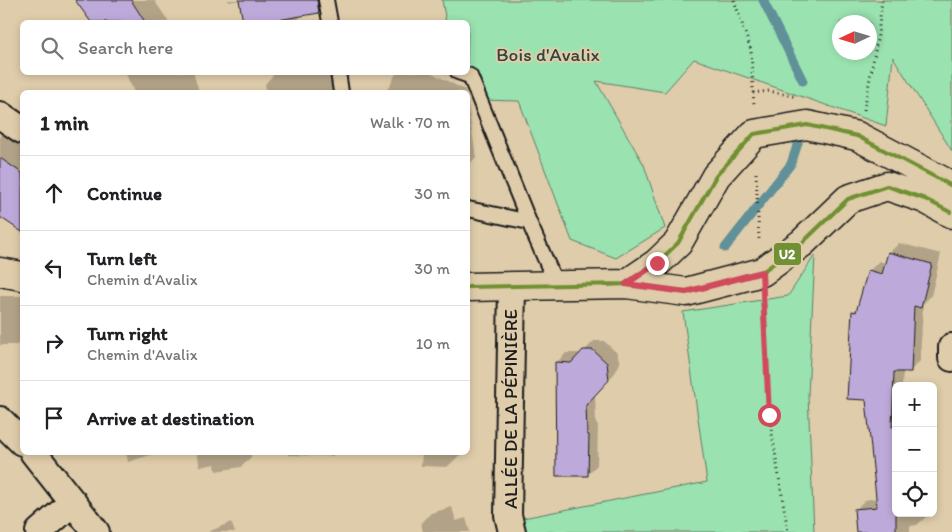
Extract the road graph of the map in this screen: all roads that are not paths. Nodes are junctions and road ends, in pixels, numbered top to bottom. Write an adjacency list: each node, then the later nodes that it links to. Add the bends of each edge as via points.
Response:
1 (326, 0): 2 (lane)
2 (330, 20)
3 (338, 75): 5 (lane)
4 (467, 75): 11 (lane)
5 (341, 90)
6 (0, 115): 7 (street)
7 (20, 129)
8 (952, 186): 14 (street, via 857,136 807,125 754,134 716,176 678,243 657,263)
9 (470, 209): 11 (lane)
10 (952, 214): 14 (street, via 925,199 887,186 848,199 802,243 762,272 686,292)
11 (529, 222): 16 (lane)
12 (0, 272): 13 (street)
13 (20, 276)
14 (626, 284): 16 (street)
15 (512, 286): 16 (street); 17 (street); 26 (street, ALLÉE DE LA PÉPINIÈRE, via 508,515)
16 (557, 286)
17 (470, 287)
18 (952, 347): 19 (street)
19 (952, 358)
20 (0, 420): 21 (street)
21 (20, 440)
22 (35, 455): 23 (street)
23 (73, 502): 24 (street); 25 (street)
24 (39, 532)
25 (96, 532)
26 (512, 532)

